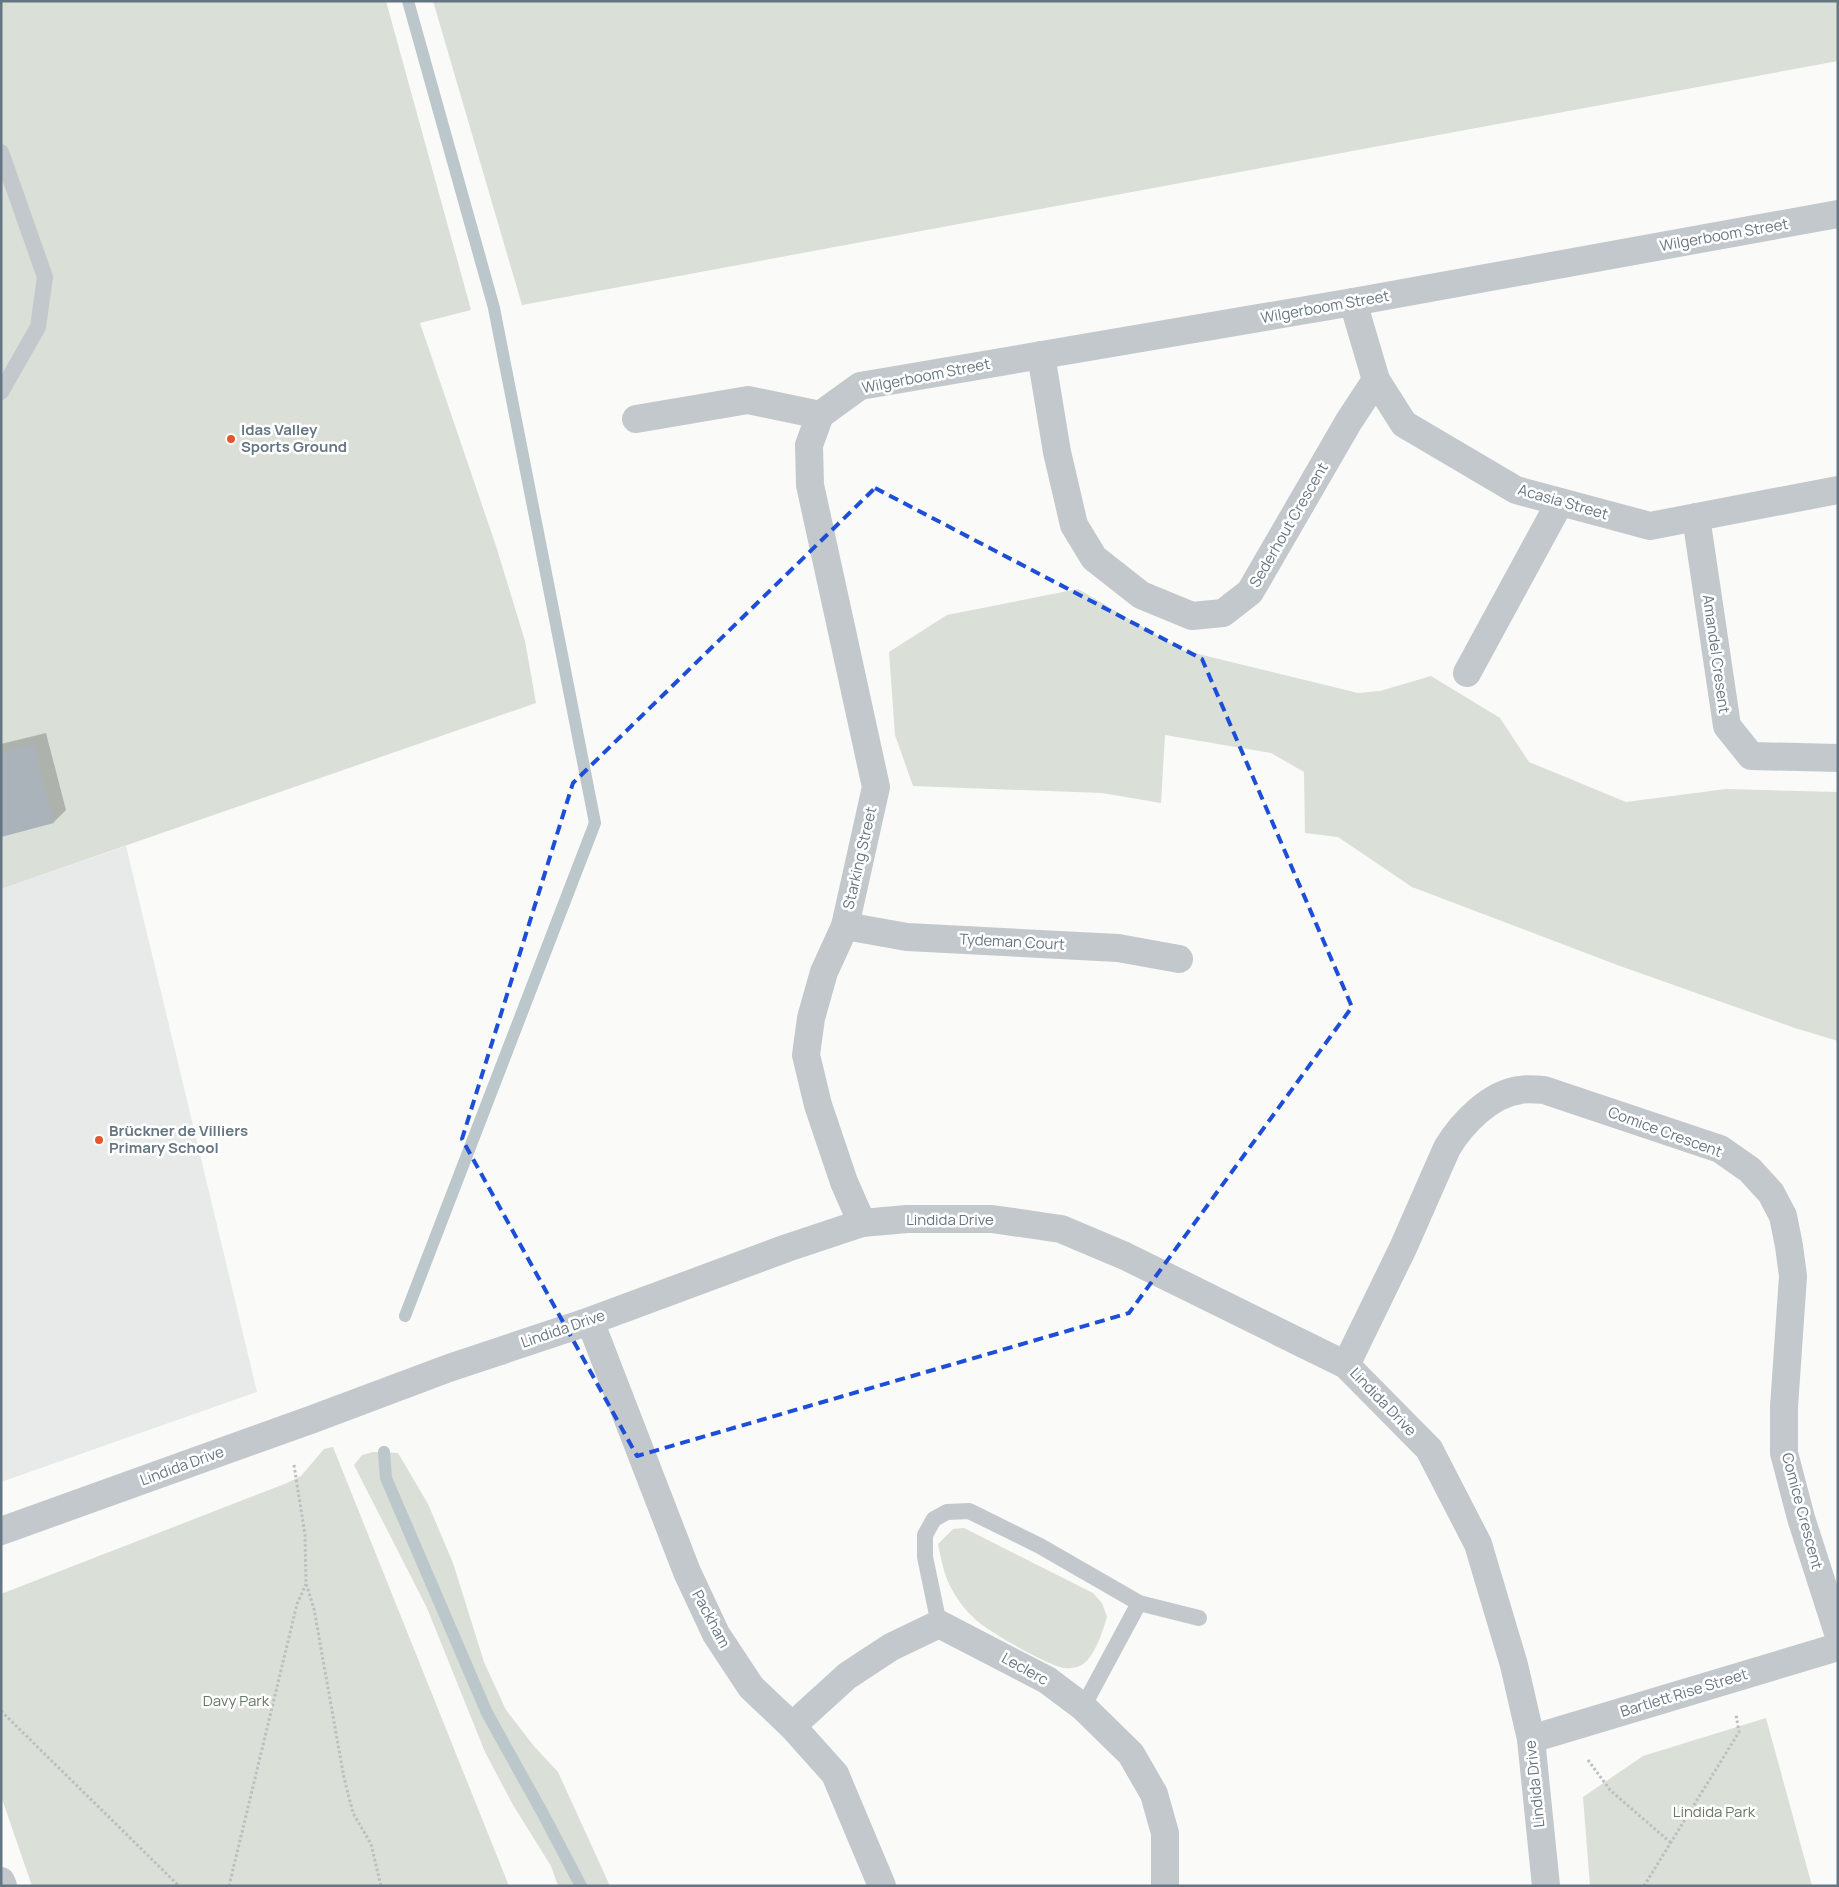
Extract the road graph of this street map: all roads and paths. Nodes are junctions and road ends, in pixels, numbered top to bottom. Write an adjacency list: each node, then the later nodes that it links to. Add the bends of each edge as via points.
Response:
1 (1, 152): 6 (lane, via 45,277 38,327)
2 (1838, 214): 3 (street, Wilgerboom Street)
3 (1353, 302): 4 (street, Wilgerboom Street); 5 (street, Acasia Street)
4 (1042, 355): 5 (street, Sederhout Crescent, via 1057,452 1074,524 1094,558 1141,595 1192,616 1222,613 1250,592); 7 (street, Wilgerboom Street, via 860,386)
5 (1376, 380): 10 (street, Acasia Street, via 1404,424 1516,490)
6 (3, 386)
7 (820, 415): 8 (street, via 748,400); 14 (street, Starking Street, via 809,445 810,485 876,787)
8 (636, 419)
9 (1838, 490): 11 (street, Acasia Street)
10 (1560, 502): 11 (street, Acasia Street, via 1650,526); 12 (street)
11 (1696, 517): 13 (street, Amandel Cresent, via 1727,726 1751,756)
12 (1467, 673)
13 (1838, 758)
14 (845, 926): 15 (street, Tydeman Court, via 907,937 1118,948); 16 (street, Starking Street, via 824,972 811,1018 806,1055 818,1105 844,1182)
15 (1179, 959)
16 (862, 1223): 17 (street, Lindida Drive); 18 (street, Lindida Drive, via 907,1219 992,1219 1061,1230 1125,1256)
17 (590, 1321): 20 (street, Lindida Drive, via 449,1368); 30 (street, Packham, via 687,1572 716,1634 751,1686)
18 (1346, 1365): 25 (street, Comice Crescent, via 1456,1133 1501,1096 1520,1090 1544,1090 1720,1148 1750,1170 1770,1193 1783,1216 1793,1276 1784,1453); 32 (street, Lindida Drive, via 1429,1449 1478,1544 1514,1666)
19 (293, 1460): 21 (path, via 305,1535)
20 (1, 1531)
21 (306, 1583): 37 (path, via 297,1604); 38 (path, via 314,1609 344,1778 353,1813 371,1844)
22 (1139, 1603): 23 (lane); 24 (lane, via 1040,1546 969,1511 947,1512 934,1519 925,1535 925,1557); 28 (lane)
23 (1199, 1618)
24 (940, 1624): 28 (street, Leclerc, via 1047,1680); 30 (street, via 891,1647 847,1676)
25 (1838, 1633)
26 (1838, 1647): 27 (street, Bartlett Rise Street)
27 (1729, 1680): 31 (street, Bartlett Rise Street); 33 (path, via 1740,1732)
28 (1083, 1707): 40 (street, Leclerc, via 1131,1754 1154,1794 1165,1833)
29 (1, 1711): 36 (path)
30 (792, 1726): 39 (street, Packham, via 835,1774)
31 (1566, 1729): 32 (street, Bartlett Rise Street); 33 (path, via 1610,1790)
32 (1531, 1739): 41 (street, Lindida Drive)
33 (1670, 1843): 42 (path)
34 (1, 1881): 35 (street)
35 (3, 1886)
36 (180, 1886)
37 (229, 1886)
38 (382, 1886)
39 (882, 1886)
40 (1165, 1886)
41 (1546, 1886)
42 (1644, 1886)

